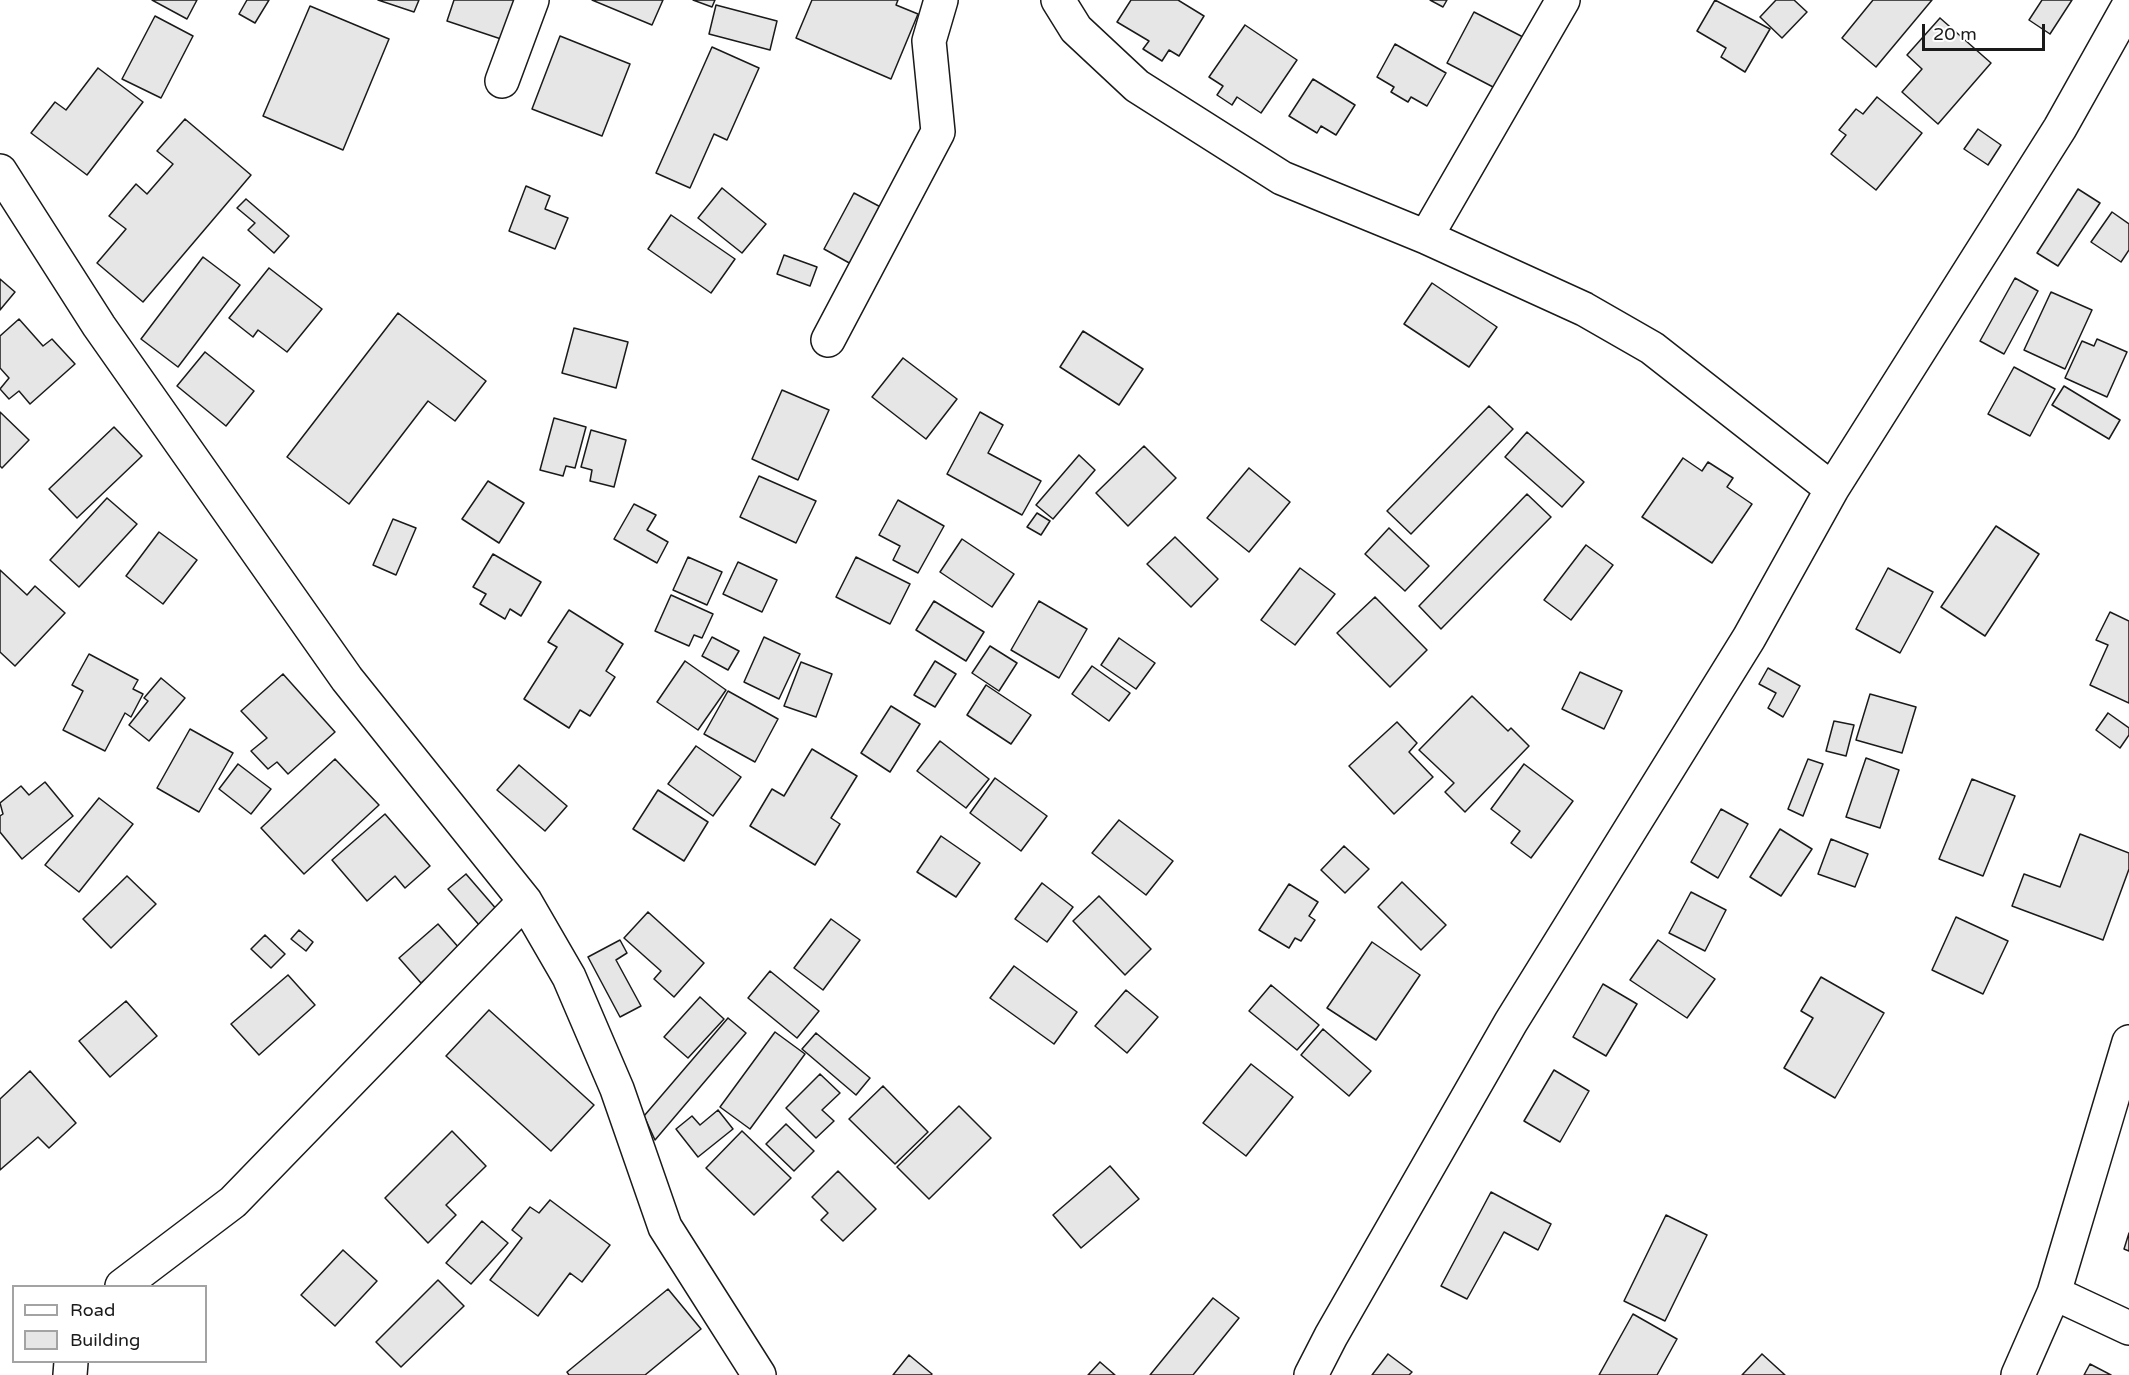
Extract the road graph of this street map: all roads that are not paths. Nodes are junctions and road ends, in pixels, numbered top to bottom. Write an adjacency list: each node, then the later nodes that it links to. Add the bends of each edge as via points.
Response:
1 (532, 0): 6 (street)
2 (941, 0): 9 (street, via 929,41 938,132)
3 (1058, 0): 8 (street, via 1076,29 1137,86 1282,178)
4 (1563, 0): 8 (street)
5 (2129, 5): 10 (street, via 2060,128)
6 (502, 81)
7 (0, 171): 11 (street, via 99,326 327,651)
8 (1426, 237): 10 (street, via 1584,309 1652,348)
9 (828, 340)
10 (1832, 489): 17 (street, via 1749,638 1511,1022)
11 (525, 901): 13 (street, via 233,1202); 16 (street, via 569,977 617,1089 665,1227)
12 (2129, 1042): 14 (street)
13 (125, 1285)
14 (2054, 1293): 15 (street); 18 (street)
15 (2129, 1328)
16 (759, 1375)
17 (1311, 1375)
18 (2018, 1375)

